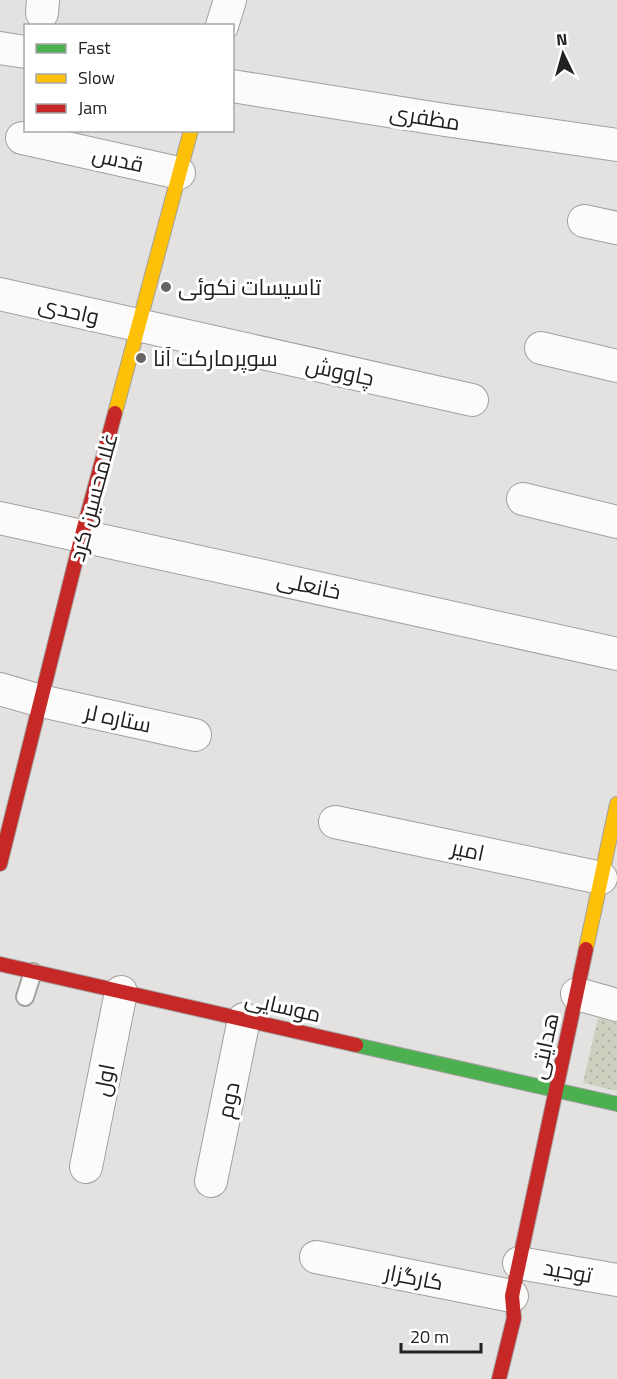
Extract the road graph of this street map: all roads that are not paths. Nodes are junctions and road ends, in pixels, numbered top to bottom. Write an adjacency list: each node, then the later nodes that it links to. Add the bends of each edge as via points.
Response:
1 (230, 0): 2 (street)
2 (223, 24)
3 (0, 48): 4 (street)
4 (24, 52)
5 (234, 86): 8 (street, مظفری)
6 (190, 132): 9 (street, غلامحسین کرد)
7 (22, 138): 9 (street, قدس)
8 (617, 145)
9 (180, 173): 13 (street, غلامحسین کرد)
10 (584, 221): 11 (street)
11 (617, 228)
12 (0, 294): 13 (street, واحدی)
13 (138, 326): 16 (street, چاووش); 20 (street, غلامحسین کرد)
14 (541, 348): 15 (street)
15 (617, 366)
16 (472, 400)
17 (523, 499): 19 (street)
18 (0, 518): 20 (street, خانعلی)
19 (617, 522)
20 (82, 535): 21 (street, خانعلی); 23 (street, غلامحسین کرد)
21 (617, 654)
22 (0, 689): 23 (street, ستاره لر)
23 (41, 701): 24 (street, ستاره لر); 27 (street, غلامحسین کرد)
24 (195, 735)
25 (616, 817): 28 (street, هدایتی)
26 (335, 822): 28 (street, امیر)
27 (0, 864)
28 (601, 878): 32 (street, هدایتی)
29 (0, 964): 30 (street, موسایی)
30 (33, 972): 31 (street, موسایی); 33 (lane)
31 (121, 992): 35 (street, موسایی); 38 (street, اول)
32 (576, 994): 34 (street); 36 (street, هدایتی)
33 (25, 997)
34 (617, 1005)
35 (244, 1019): 36 (street, موسایی); 39 (street, دوم)
36 (556, 1089): 37 (street, موسایی); 41 (street, هدایتی)
37 (617, 1104)
38 (86, 1167)
39 (211, 1181)
40 (316, 1257): 43 (street, کارگزار)
41 (519, 1263): 42 (street, توحید); 43 (street, هدایتی)
42 (617, 1280)
43 (503, 1304): 44 (street, هدایتی, via 514,1318)
44 (499, 1379)

